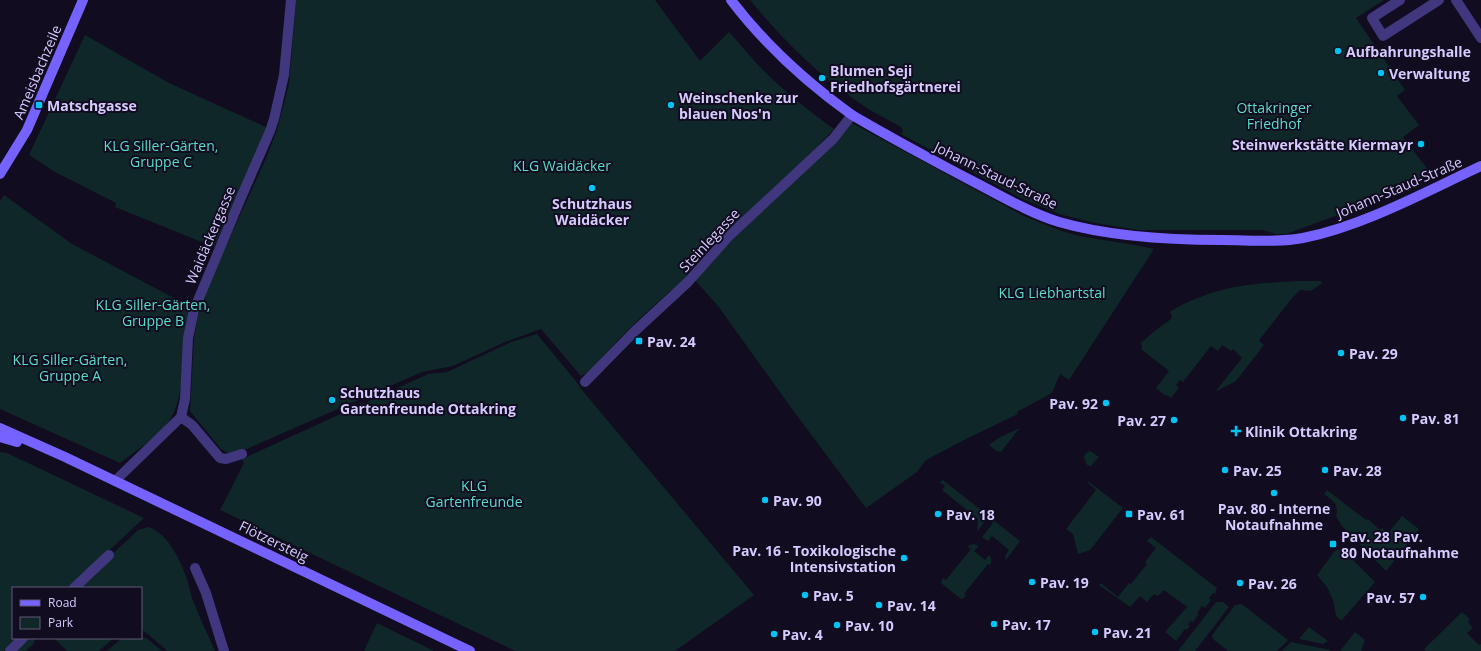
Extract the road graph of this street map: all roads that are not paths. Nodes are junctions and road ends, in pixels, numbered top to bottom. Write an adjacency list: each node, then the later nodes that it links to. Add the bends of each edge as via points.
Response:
1 (83, 0): 10 (street, Ameisbachzeile, via 30,124)
2 (292, 0): 12 (street, Waidäckergasse, via 284,75 274,118 194,310 188,338 185,399)
3 (731, 0): 8 (street, Johann-Staud-Straße, via 781,58)
4 (1400, 0): 5 (street, via 1372,18 1383,36)
5 (1439, 0)
6 (1456, 0): 7 (street)
7 (1481, 38)
8 (852, 116): 9 (street, Johann-Staud-Straße, via 1022,207 1058,222 1134,236 1196,240 1303,238 1366,218); 11 (street, Steinlegasse, via 833,139 735,231 688,282)
9 (1481, 166)
10 (0, 174)
11 (585, 382)
12 (181, 418): 15 (street, via 192,425 220,458 226,459); 17 (street)
13 (0, 428): 16 (street, Flötzersteig)
14 (0, 437): 16 (street, Flötzersteig)
15 (242, 454)
16 (65, 457): 17 (street, Flötzersteig)
17 (115, 481): 24 (street, Flötzersteig)
18 (109, 555): 20 (street)
19 (195, 568): 23 (street, via 206,593)
20 (75, 587)
21 (22, 639): 22 (street)
22 (10, 651)
23 (224, 651)
24 (470, 651)

